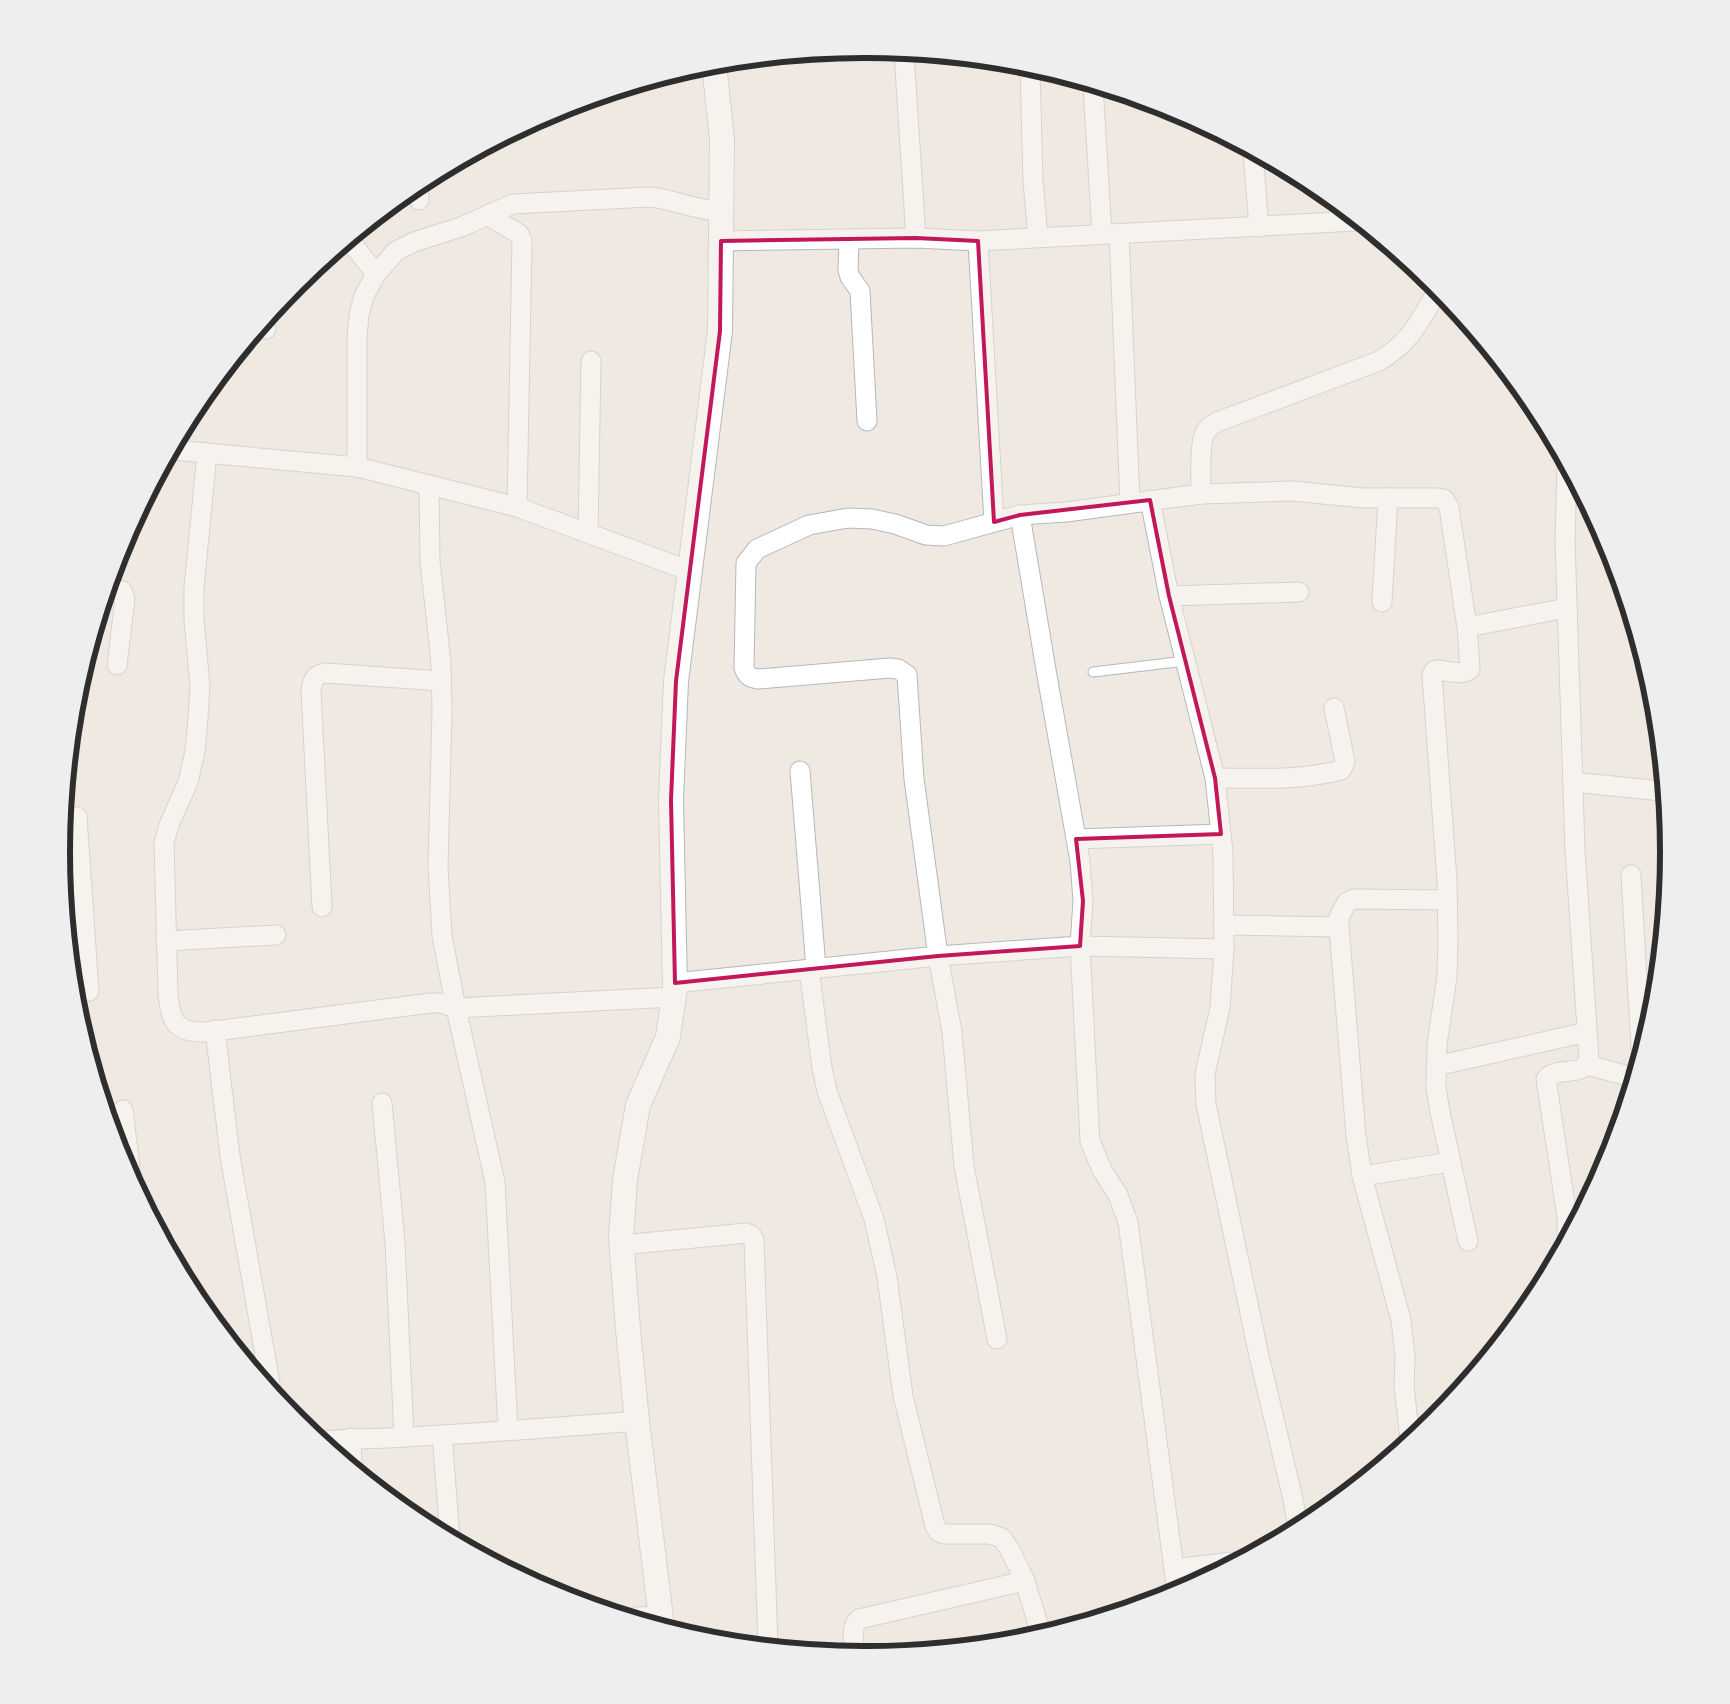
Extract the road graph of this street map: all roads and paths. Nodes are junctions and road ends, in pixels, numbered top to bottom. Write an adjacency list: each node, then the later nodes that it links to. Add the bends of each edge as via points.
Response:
1 (904, 59): 12 (street)
2 (715, 72): 6 (street, via 722,139)
3 (1030, 75): 11 (street)
4 (1095, 92): 10 (street)
5 (1254, 159): 9 (street)
6 (721, 211): 7 (street, via 694,209 665,198 649,197 530,202 513,204); 14 (street)
7 (487, 215): 17 (street, via 396,251); 30 (street, via 519,234 522,241)
8 (1348, 221): 9 (street)
9 (1259, 227): 10 (street)
10 (1111, 234): 11 (street); 29 (street)
11 (1038, 237): 15 (street)
12 (916, 238): 13 (street); 15 (street)
13 (849, 239): 14 (street); 20 (street, via 848,270 860,291)
14 (721, 241): 34 (street, via 720,331)
15 (978, 241): 32 (street)
16 (353, 245): 17 (street)
17 (376, 274): 23 (street, via 364,296 359,315)
18 (1434, 297): 26 (street, via 1412,335 1379,361 1210,426 1202,445)
19 (591, 361): 33 (street)
20 (867, 421)
21 (180, 450): 22 (street)
22 (207, 452): 23 (street); 60 (street, via 194,588 200,686 198,718 188,782 164,842)
23 (357, 467): 25 (street)
24 (1567, 480): 39 (street)
25 (429, 485): 30 (street); 44 (street, via 430,560)
26 (1201, 494): 27 (street, via 1292,490); 28 (street)
27 (1388, 498): 38 (street); 40 (street, via 1438,498 1448,502)
28 (1150, 500): 29 (street); 37 (street)
29 (1130, 503): 31 (street)
30 (516, 507): 33 (street)
31 (1020, 515): 32 (street); 52 (street)
32 (994, 522): 63 (street, via 944,536 926,535 872,519 848,518 809,525 757,549 746,563 744,668 747,675 759,679 890,668 907,675 914,780)
33 (588, 533): 34 (street)
34 (690, 571): 65 (street, via 676,681 671,800)
35 (116, 589): 42 (street, via 122,591 125,599)
36 (1299, 592): 37 (street)
37 (1169, 596): 41 (street)
38 (1382, 602)
39 (1568, 608): 40 (street); 48 (street)
40 (1467, 627): 54 (street, via 1470,669 1461,673 1438,670 1432,675)
41 (1185, 661): 43 (lane); 47 (street)
42 (117, 665)
43 (1093, 672)
44 (442, 681): 56 (street, via 325,673 312,680); 67 (street, via 438,867 442,936)
45 (1334, 708): 47 (street, via 1345,762 1341,770 1302,778)
46 (800, 771): 64 (street)
47 (1215, 778): 51 (street)
48 (1572, 782): 49 (street); 70 (street)
49 (1657, 790)
50 (77, 817): 55 (street)
51 (1221, 834): 52 (street); 58 (street)
52 (1076, 839): 61 (street, via 1083,901)
53 (1631, 875): 68 (street)
54 (1447, 891): 57 (street, via 1354,899); 72 (street, via 1447,976)
55 (75, 901): 66 (street)
56 (322, 907)
57 (1342, 915): 58 (street); 78 (street, via 1355,1127)
58 (1224, 926): 62 (street)
59 (276, 935): 60 (street)
60 (166, 941): 69 (street, via 169,1008 174,1021 191,1032)
61 (1080, 946): 62 (street); 63 (street); 95 (street, via 1090,1141 1128,1222)
62 (1224, 950): 92 (street, via 1220,1008 1205,1074 1206,1104)
63 (938, 956): 64 (street); 82 (street, via 952,1032 964,1166)
64 (813, 968): 65 (street); 96 (street, via 824,1076 874,1219 903,1396 935,1526 944,1534 990,1534 1002,1538)
65 (674, 990): 67 (street); 81 (street, via 668,1037 638,1105 625,1180)
66 (89, 991)
67 (456, 1008): 69 (street, via 431,1003); 85 (street, via 496,1182)
68 (1640, 1025)
69 (216, 1030): 83 (street, via 230,1156)
70 (1587, 1032): 71 (street); 72 (street)
71 (1587, 1064): 73 (street); 79 (street, via 1581,1070 1554,1074 1546,1080)
72 (1436, 1066): 77 (street, via 1437,1096)
73 (1627, 1075)
74 (382, 1103): 88 (street, via 395,1243)
75 (123, 1110): 76 (street)
76 (128, 1147)
77 (1451, 1162): 78 (street); 80 (street)
78 (1362, 1176): 86 (street, via 1401,1320)
79 (1567, 1223)
80 (1468, 1241)
81 (622, 1245): 84 (street); 100 (street, via 746,1233 754,1240)
82 (997, 1339)
83 (269, 1377)
84 (637, 1421): 85 (street); 98 (street)
85 (508, 1430): 87 (street)
86 (1409, 1431)
87 (442, 1435): 88 (street); 93 (street)
88 (404, 1437): 89 (street)
89 (351, 1438): 90 (street); 91 (street)
90 (332, 1441)
91 (352, 1458)
92 (1296, 1519)
93 (449, 1529)
94 (1219, 1564): 95 (street)
95 (1174, 1569): 97 (street)
96 (1025, 1581): 99 (street); 101 (street, via 859,1619 853,1629)
97 (1176, 1583)
98 (662, 1620)
99 (1039, 1627)
100 (768, 1641)
101 (854, 1646)

